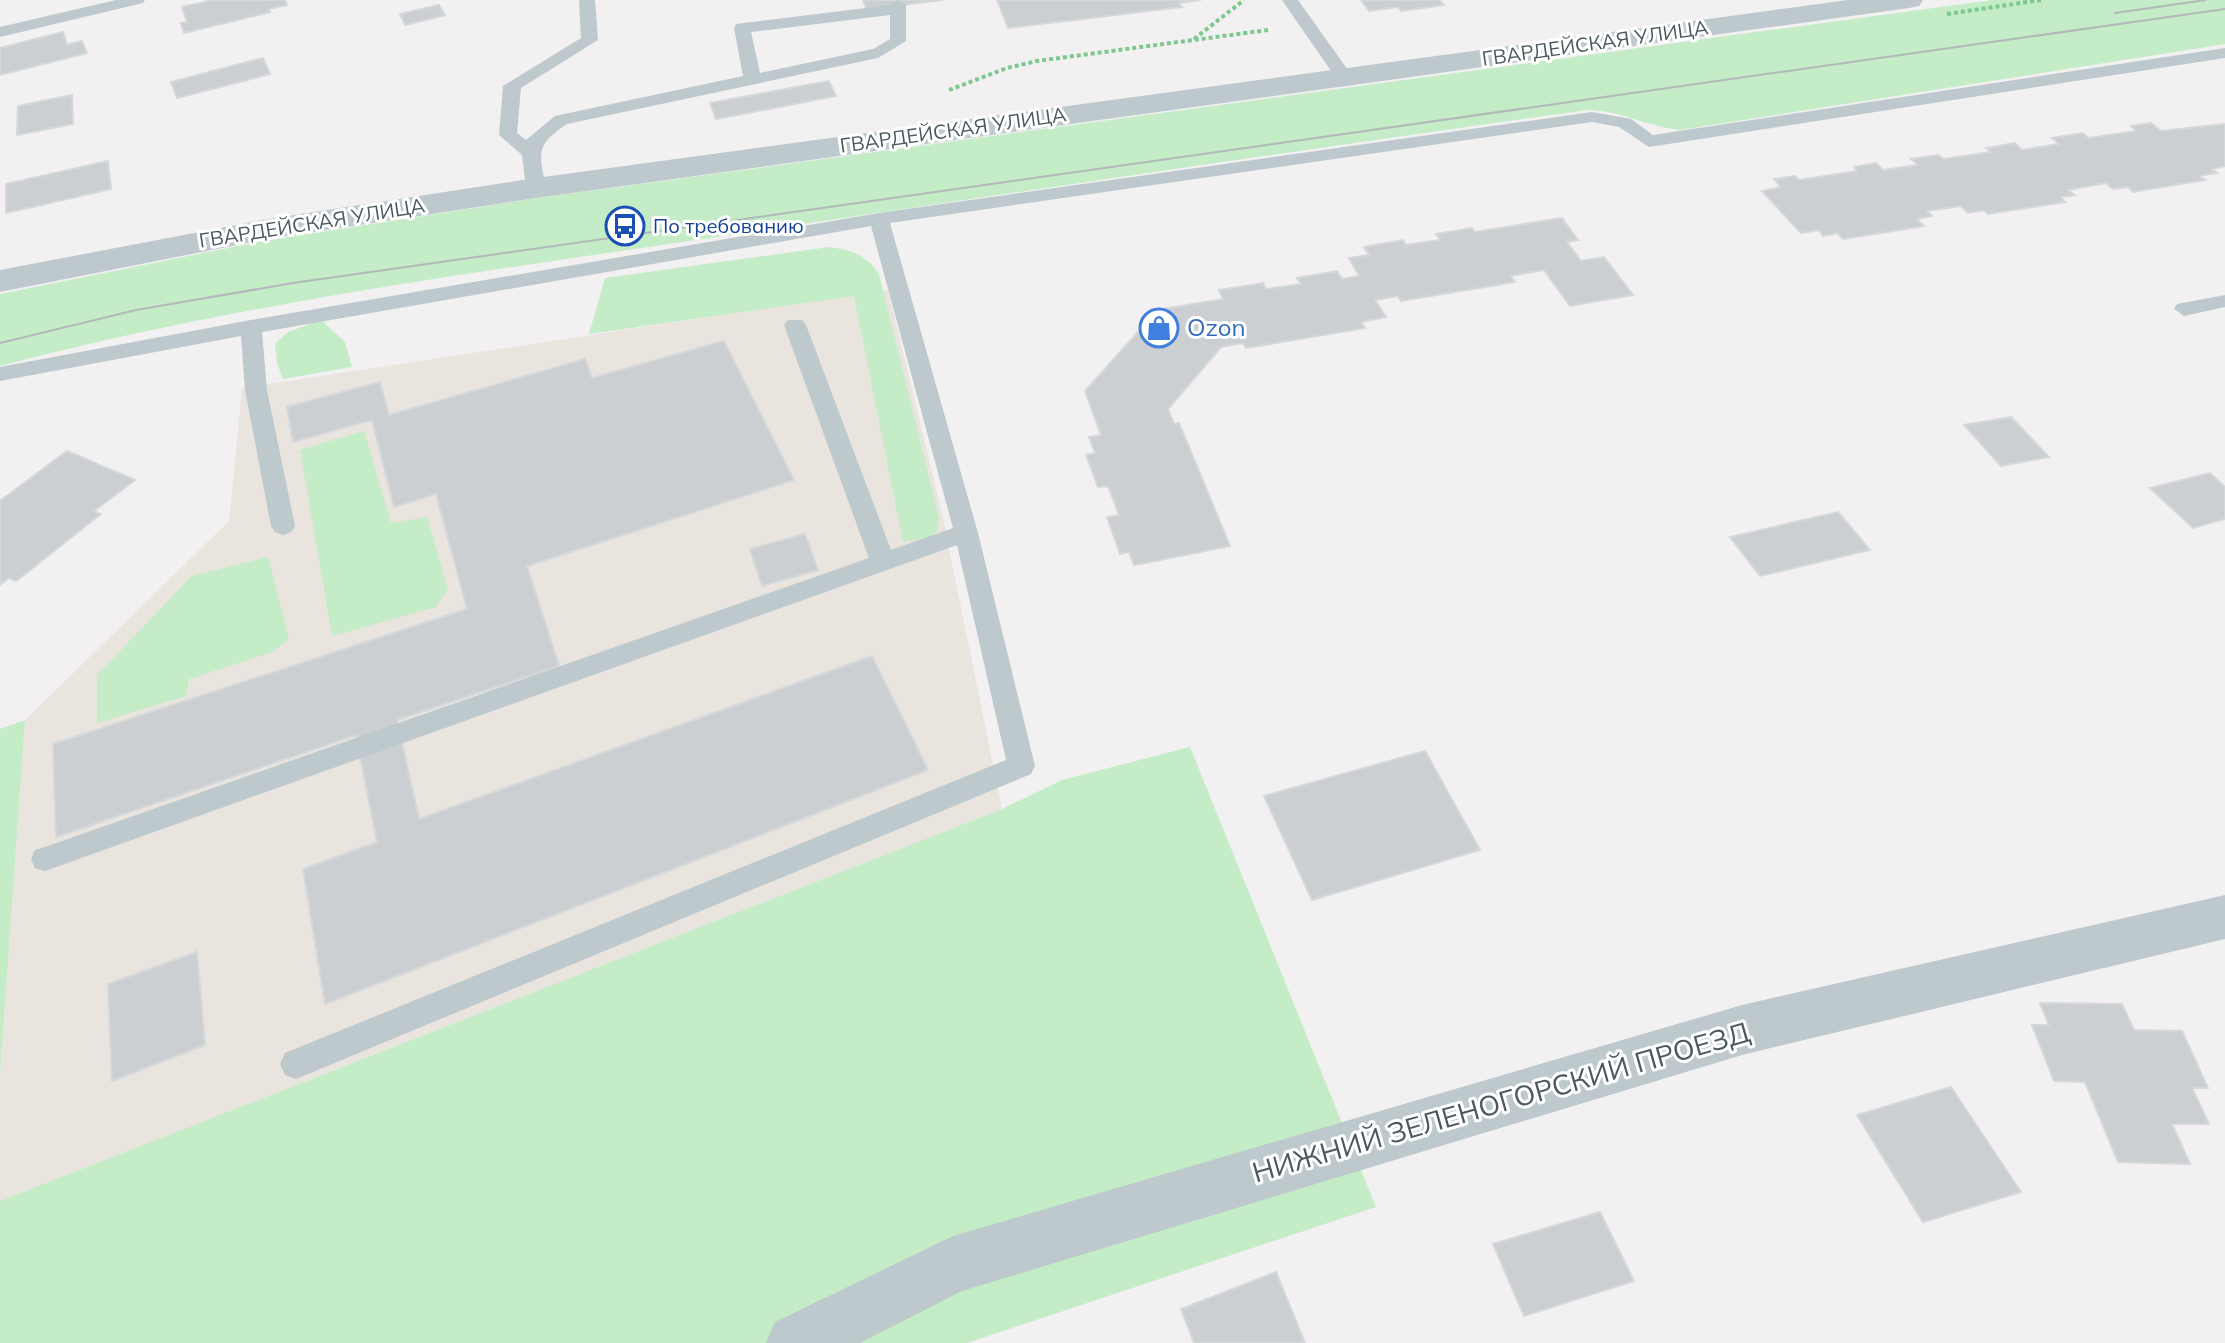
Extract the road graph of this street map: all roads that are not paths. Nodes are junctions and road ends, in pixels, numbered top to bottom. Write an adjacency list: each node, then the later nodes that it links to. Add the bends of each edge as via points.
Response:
1 (137, 0): 5 (lane)
2 (587, 0): 9 (lane, via 590,40 512,86 508,135)
3 (1290, 0): 7 (lane)
4 (1909, 0): 7 (street, ГВАРДЕЙСКАЯ УЛИЦА)
5 (0, 32)
6 (2225, 53): 11 (lane, via 1649,141 1625,123 1592,117)
7 (1344, 77): 10 (street, ГВАРДЕЙСКАЯ УЛИЦА)
8 (753, 80): 8 (lane, via 878,53 898,41 898,7 742,28); 9 (lane, via 561,120 536,135)
9 (530, 152): 10 (lane)
10 (536, 188): 12 (street, ГВАРДЕЙСКАЯ УЛИЦА, via 262,230)
11 (879, 219): 16 (lane); 19 (lane)
12 (0, 281)
13 (2225, 301): 14 (lane)
14 (2184, 309)
15 (795, 325): 20 (lane)
16 (251, 327): 17 (lane); 18 (lane, via 256,390)
17 (4, 377)
18 (283, 526)
19 (966, 533): 20 (lane); 23 (lane, via 1021,766)
20 (883, 562): 21 (lane)
21 (45, 859)
22 (2225, 917): 24 (street, НИЖНИЙ ЗЕЛЕНОГОРСКИЙ ПРОЕЗД, via 1742,1030 953,1265)
23 (296, 1064)
24 (796, 1343)

